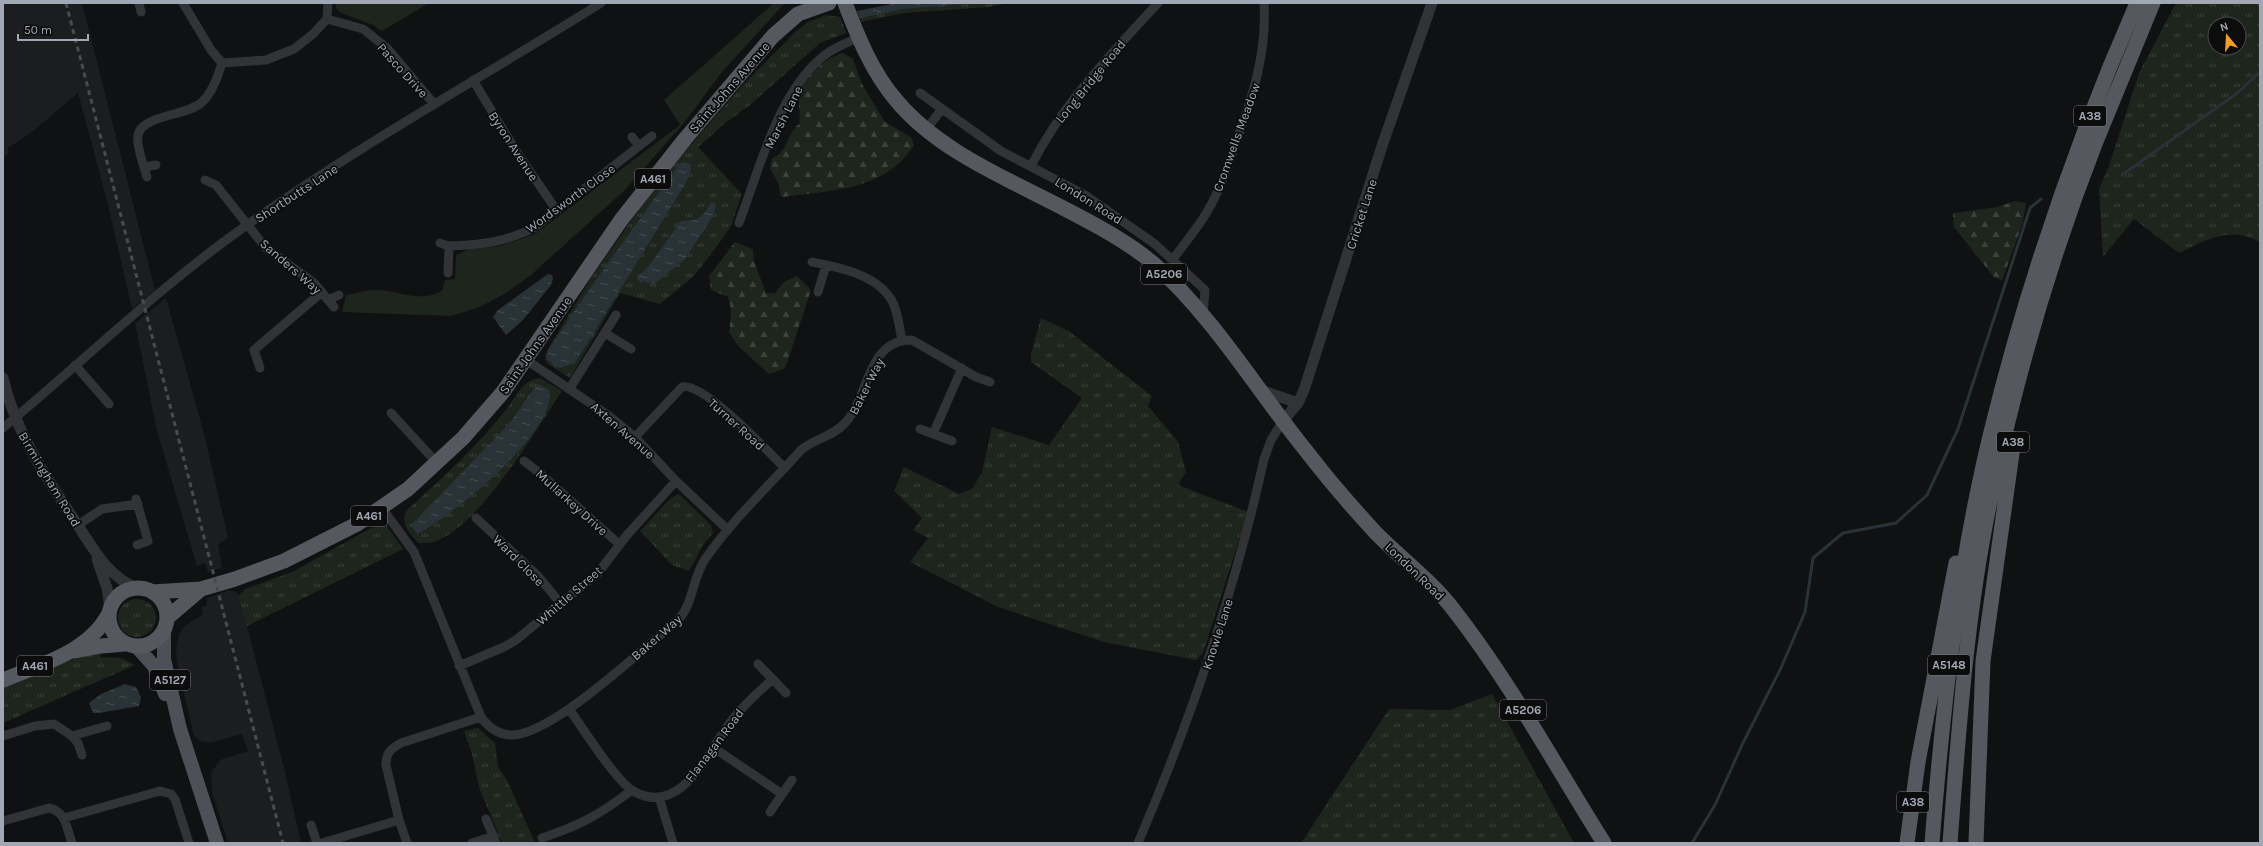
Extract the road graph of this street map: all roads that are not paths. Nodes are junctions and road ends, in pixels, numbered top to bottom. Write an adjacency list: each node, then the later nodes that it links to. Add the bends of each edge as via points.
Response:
1 (183, 3): 14 (street, via 211,50)
2 (328, 3): 12 (street)
3 (601, 3): 15 (street, Shortbutts Lane)
4 (829, 3): 10 (highway, Saint Johns Avenue / A461)
5 (1158, 3): 24 (street, Long Bridge Road, via 1074,97 1047,135)
6 (1264, 3): 34 (street, Cromwells Meadow, via 1262,58 1222,184 1202,219)
7 (1432, 3): 54 (street, Cricket Lane)
8 (2137, 3): 68 (highway, A38, via 2076,152 2048,232 2016,335 1990,434)
9 (2153, 3): 31 (highway, A38, via 2095,146)
10 (801, 8): 46 (highway, Saint Johns Avenue / A461, via 773,36 685,139 621,220)
11 (849, 13): 13 (highway, London Road / A5206)
12 (327, 19): 14 (street, via 304,42 280,56 266,60); 17 (street, Pasco Drive, via 363,29 381,43)
13 (859, 37): 19 (highway, London Road / A5206, via 894,99); 29 (street, Marsh Lane, via 829,52 808,72 794,92 767,148)
14 (222, 63): 25 (street, via 209,95 200,105 152,121 141,128 137,138)
15 (473, 80): 17 (street, Shortbutts Lane); 28 (street, Byron Avenue, via 516,151)
16 (920, 93): 18 (street, London Road)
17 (434, 104): 30 (street, Shortbutts Lane)
18 (940, 110): 19 (street); 24 (street, London Road, via 1001,151)
19 (926, 130): 42 (highway, London Road / A5206, via 951,149 1083,218 1131,247 1154,265)
20 (652, 136): 22 (street, Wordsworth Close)
21 (632, 137): 22 (street)
22 (639, 146): 28 (street, Wordsworth Close)
23 (156, 165): 25 (street)
24 (1031, 166): 34 (street, London Road, via 1085,195)
25 (144, 167): 26 (street)
26 (147, 177)
27 (205, 180): 30 (street, Sanders Way, via 216,184)
28 (557, 211): 33 (street, Wordsworth Close, via 534,228 515,237)
29 (739, 223)
30 (247, 225): 38 (street, Sanders Way, via 266,248 314,283); 47 (street, Shortbutts Lane, via 130,315)
31 (2066, 228): 120 (highway, A5148, via 2031,335 1992,493 1967,650); 121 (highway, A38, via 2014,436 2001,520 1983,661)
32 (440, 243): 33 (street)
33 (449, 248): 37 (street)
34 (1173, 259): 42 (street, London Road, via 1205,290)
35 (812, 262): 36 (street)
36 (826, 265): 39 (street); 44 (street, via 853,272 872,281 884,291 895,306)
37 (448, 273)
38 (322, 292): 40 (street, Sanders Way, via 331,304); 48 (street, via 254,350)
39 (818, 292)
40 (339, 295)
41 (616, 316): 43 (street)
42 (1203, 316): 53 (highway, London Road / A5206)
43 (605, 333): 45 (street); 52 (street)
44 (902, 340): 49 (street, via 912,340); 66 (street, Baker Way, via 887,348 879,357 853,414 845,424 811,442)
45 (631, 349)
46 (525, 359): 52 (street, Axten Avenue); 65 (highway, Saint Johns Avenue / A461, via 503,392 463,438)
47 (75, 365): 55 (street, via 97,396); 57 (street, Shortbutts Lane)
48 (260, 368)
49 (962, 368): 51 (street); 61 (street)
50 (3, 378): 57 (street, Birmingham Road)
51 (990, 382)
52 (570, 388): 62 (street, Axten Avenue)
53 (1260, 390): 54 (street); 58 (highway, London Road / A5206)
54 (1298, 403): 58 (street, Cricket Lane)
55 (109, 404)
56 (391, 413): 65 (street)
57 (15, 418): 59 (street, Shortbutts Lane); 71 (street, Birmingham Road, via 30,450)
58 (1283, 421): 116 (street, Knowle Lane, via 1266,453 1228,599 1207,665 1183,734); 117 (highway, London Road / A5206, via 1313,461 1376,532 1452,607 1524,712)
59 (3, 428)
60 (920, 429): 61 (street)
61 (933, 434): 63 (street)
62 (635, 437): 66 (street, Turner Road, via 682,387 692,386 717,403); 67 (street, Axten Avenue)
63 (952, 441)
64 (524, 461): 73 (street, Mullarkey Drive)
65 (437, 463): 69 (highway, Saint Johns Avenue / A461)
66 (785, 468): 72 (street, Baker Way)
67 (676, 481): 72 (street, Axten Avenue); 73 (street, Whittle Street)
68 (1979, 489): 118 (highway, A38, via 1950,589 1918,762); 119 (highway, A5148, via 1948,668)
69 (382, 508): 76 (highway, Saint Johns Avenue / A461, via 307,551 235,579); 84 (street, Baker Way, via 414,552)
70 (476, 518): 78 (street, Ward Close, via 538,576)
71 (78, 525): 74 (street, via 102,509 137,502 148,541); 75 (street, Birmingham Road)
72 (728, 530): 88 (street, Baker Way, via 702,564 687,606 679,619)
73 (619, 544): 78 (street, Whittle Street, via 598,573)
74 (137, 545)
75 (96, 554): 77 (street, Birmingham Road, via 119,579); 79 (street, Birmingham Road, via 107,588)
76 (200, 589): 77 (highway, Saint Johns Avenue / A461); 80 (highway, Saint Johns Avenue / A461)
77 (144, 590): 79 (highway, via 126,591 116,598); 80 (highway, via 162,602)
78 (561, 604): 84 (street, Whittle Street, via 504,647)
79 (109, 611): 81 (highway, via 112,632); 82 (highway, A461, via 95,634)
80 (165, 623): 81 (highway, via 159,637 149,644); 91 (main road, A5127, via 164,659)
81 (131, 645): 82 (highway, A461, via 101,646); 91 (main road, A5127, via 154,666)
82 (68, 652): 86 (highway, A461)
83 (758, 664): 85 (street)
84 (459, 666): 89 (street, Baker Way)
85 (773, 679): 87 (street); 94 (street, Flanagan Road, via 740,710)
86 (3, 680)
87 (786, 693)
88 (570, 709): 89 (street, Baker Way, via 529,732 512,736 491,729); 97 (street, via 614,771)
89 (481, 717): 103 (street, via 401,743 391,749 386,756 386,765)
90 (106, 726): 93 (street)
91 (180, 729): 110 (main road, A5127)
92 (3, 736): 93 (street, via 48,724 54,724)
93 (72, 736): 95 (street, via 78,743)
94 (714, 748): 98 (street); 99 (street, Flanagan Road, via 686,783 671,794)
95 (82, 755)
96 (792, 780): 98 (street)
97 (632, 790): 99 (street, via 644,796); 106 (street, via 581,825)
98 (782, 794): 100 (street)
99 (659, 797): 115 (street)
100 (770, 812)
101 (64, 818): 104 (street, via 49,808); 108 (street); 109 (street, via 160,791 175,799)
102 (486, 819): 107 (street)
103 (399, 820): 112 (street); 113 (street)
104 (3, 821)
105 (311, 825): 111 (street)
106 (542, 838)
107 (495, 839): 114 (street)
108 (72, 843)
109 (189, 843)
110 (217, 843)
111 (317, 843)
112 (322, 843)
113 (407, 843)
114 (472, 843)
115 (673, 843)
116 (1138, 843)
117 (1604, 843)
118 (1907, 843)
119 (1932, 843)
120 (1950, 843)
121 (1976, 843)

